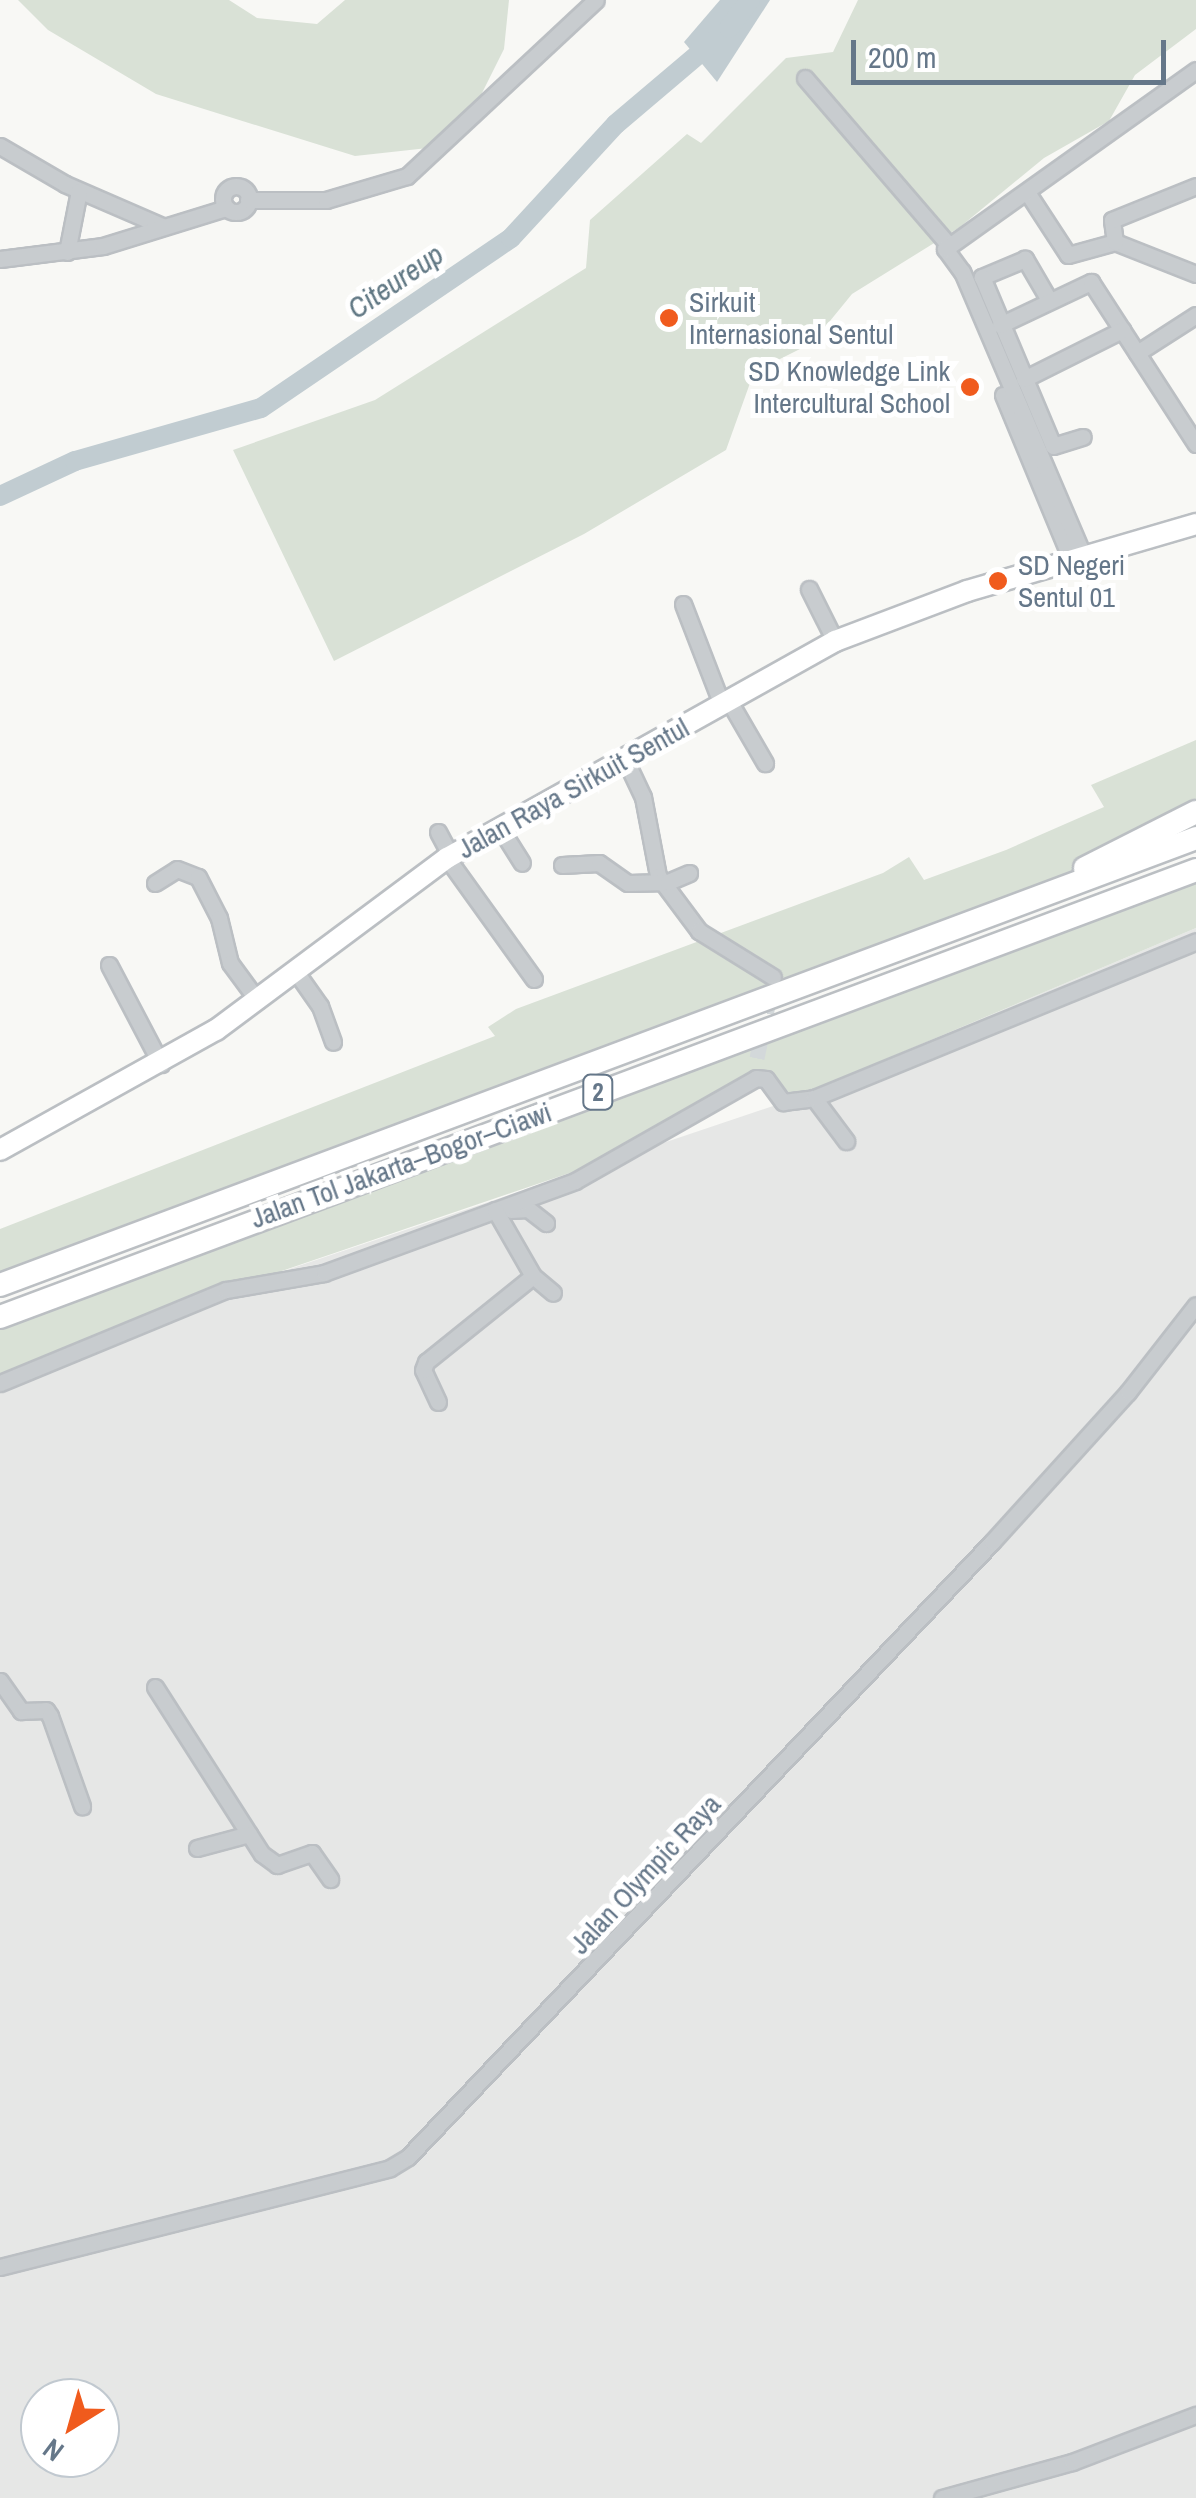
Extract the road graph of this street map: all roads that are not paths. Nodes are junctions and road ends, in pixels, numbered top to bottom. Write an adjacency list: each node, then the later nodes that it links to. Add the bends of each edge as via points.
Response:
1 (596, 0): 8 (street, via 407,176 326,200 248,200 242,210 226,208)
2 (1196, 70): 7 (street)
3 (805, 78): 10 (street)
4 (0, 146): 6 (street)
5 (1196, 186): 9 (street, via 1112,220)
6 (79, 190): 8 (street); 11 (street)
7 (1027, 192): 9 (street, via 1068,255); 10 (street)
8 (162, 226): 11 (street)
9 (1115, 242): 13 (street)
10 (947, 243): 24 (street)
11 (67, 252): 12 (street)
12 (0, 259)
13 (1196, 274)
14 (1049, 300): 16 (street); 16 (street, via 1025,258 986,273 982,283); 17 (street, via 1091,282)
15 (1191, 319): 18 (street); 19 (street)
16 (1000, 325): 20 (street)
17 (1122, 330): 19 (street); 20 (street)
18 (1196, 337)
19 (1137, 352): 21 (street)
20 (1024, 379): 22 (street, via 1052,446)
21 (1193, 433)
22 (1083, 437)
23 (1196, 524): 24 (main road, Jalan Raya Sirkuit Sentul)
24 (1077, 557): 27 (main road, Jalan Raya Sirkuit Sentul)
25 (809, 589): 27 (street)
26 (683, 604): 28 (street)
27 (835, 641): 28 (main road, Jalan Raya Sirkuit Sentul)
28 (725, 703): 29 (main road, Jalan Raya Sirkuit Sentul); 30 (street)
29 (625, 758): 32 (main road, Jalan Raya Sirkuit Sentul); 40 (street, via 642,797 654,866)
30 (765, 762)
31 (1196, 812): 42 (highway)
32 (500, 828): 35 (main road, Jalan Raya Sirkuit Sentul); 36 (street)
33 (438, 832): 35 (street)
34 (1196, 838): 42 (highway, Jalan Tol Jakarta–Bogor–Ciawi / 2)
35 (449, 857): 45 (main road, Jalan Raya Sirkuit Sentul, via 387,897); 47 (street)
36 (522, 863)
37 (562, 865): 40 (street, via 599,862 628,883)
38 (1196, 870): 62 (highway, Jalan Tol Jakarta–Bogor–Ciawi / 2)
39 (690, 873): 40 (street)
40 (668, 882): 46 (street, via 699,931)
41 (155, 883): 48 (street, via 177,869 198,878 220,918 230,963)
42 (1025, 901): 59 (highway, Jalan Tol Jakarta–Bogor–Ciawi / 2)
43 (1196, 941): 53 (street)
44 (108, 965): 51 (street)
45 (296, 972): 48 (main road, Jalan Raya Sirkuit Sentul); 49 (street, via 320,1006)
46 (773, 977)
47 (534, 979)
48 (258, 1001): 51 (main road, Jalan Raya Sirkuit Sentul)
49 (332, 1042)
50 (757, 1058): 52 (street)
51 (161, 1064): 55 (main road, Jalan Raya Sirkuit Sentul)
52 (759, 1078): 53 (street, via 783,1102); 56 (street, via 575,1181)
53 (814, 1098): 54 (street)
54 (846, 1141)
55 (0, 1150)
56 (497, 1214): 57 (street, via 524,1208); 58 (street); 63 (street, via 324,1273 226,1290)
57 (546, 1223)
58 (533, 1276): 60 (street); 64 (street, via 426,1362 423,1370)
59 (0, 1285)
60 (552, 1293)
61 (1196, 1305): 71 (street, Jalan Olympic Raya, via 1128,1392 992,1542 408,2157 367,2174)
62 (0, 1317)
63 (0, 1383)
64 (438, 1402)
65 (0, 1680): 67 (street, via 21,1711 46,1710 50,1716)
66 (155, 1687): 68 (street)
67 (82, 1806)
68 (249, 1834): 69 (street); 70 (street, via 273,1864 312,1853)
69 (197, 1848)
70 (330, 1879)
71 (0, 2267)
72 (1196, 2415): 73 (street, via 1072,2462)
73 (942, 2498)

